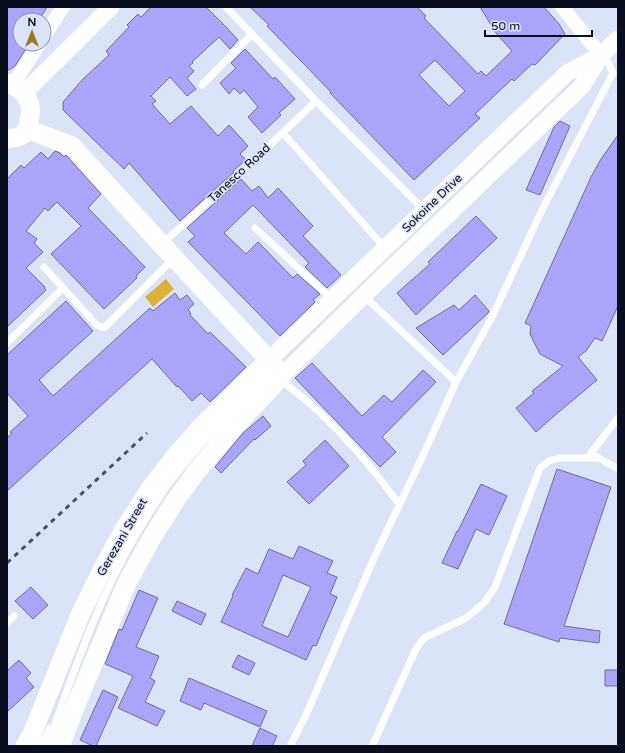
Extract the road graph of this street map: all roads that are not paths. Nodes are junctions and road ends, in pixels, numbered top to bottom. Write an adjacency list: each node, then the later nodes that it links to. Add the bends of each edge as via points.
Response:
1 (63, 7): 5 (street)
2 (111, 7): 11 (street)
3 (226, 7): 6 (lane)
4 (562, 7): 9 (street)
5 (52, 24)
6 (252, 34): 10 (lane); 12 (lane)
7 (618, 39): 9 (street, Sokoine Drive)
8 (35, 52): 11 (street)
9 (601, 55): 16 (street, Sokoine Drive, via 568,73); 22 (street, Sokoine Drive, via 582,86); 26 (lane, via 613,73 542,210 491,319)
10 (202, 84)
11 (15, 87): 13 (main road, via 28,100 31,115)
12 (316, 101): 14 (lane, Tanesco Road); 16 (lane)
13 (27, 129): 15 (main road, via 22,135); 19 (main road, via 72,146)
14 (282, 133): 18 (lane); 19 (lane, Tanesco Road)
15 (7, 139)
16 (424, 210): 18 (street, Sokoine Drive)
17 (255, 228): 23 (lane)
18 (385, 248): 23 (street, Sokoine Drive)
19 (168, 251): 21 (lane, Tanesco Road, via 101,328); 25 (main road)
20 (44, 267): 21 (lane)
21 (63, 288): 24 (lane)
22 (364, 295): 25 (street, Sokoine Drive); 26 (lane)
23 (332, 299): 25 (street, Sokoine Drive)
24 (7, 343)
25 (277, 370): 30 (lane, via 343,436); 33 (lane, via 226,418 201,446 167,486 141,525 95,616); 34 (main road, Gerezani Street, via 200,427 150,489 125,528 81,613); 37 (main road, via 176,498 151,539 126,585)
26 (456, 382): 30 (lane)
27 (618, 418): 28 (lane, via 591,453)
28 (599, 458): 29 (lane); 39 (lane, via 559,458 549,461 540,468 495,587 484,603 466,618 424,638 416,649)
29 (618, 470)
30 (399, 504): 38 (lane)
31 (14, 616): 32 (lane)
32 (7, 623)
33 (60, 709): 35 (lane); 36 (lane)
34 (25, 746)
35 (40, 746)
36 (47, 746)
37 (60, 746)
38 (290, 746)
39 (372, 746)

